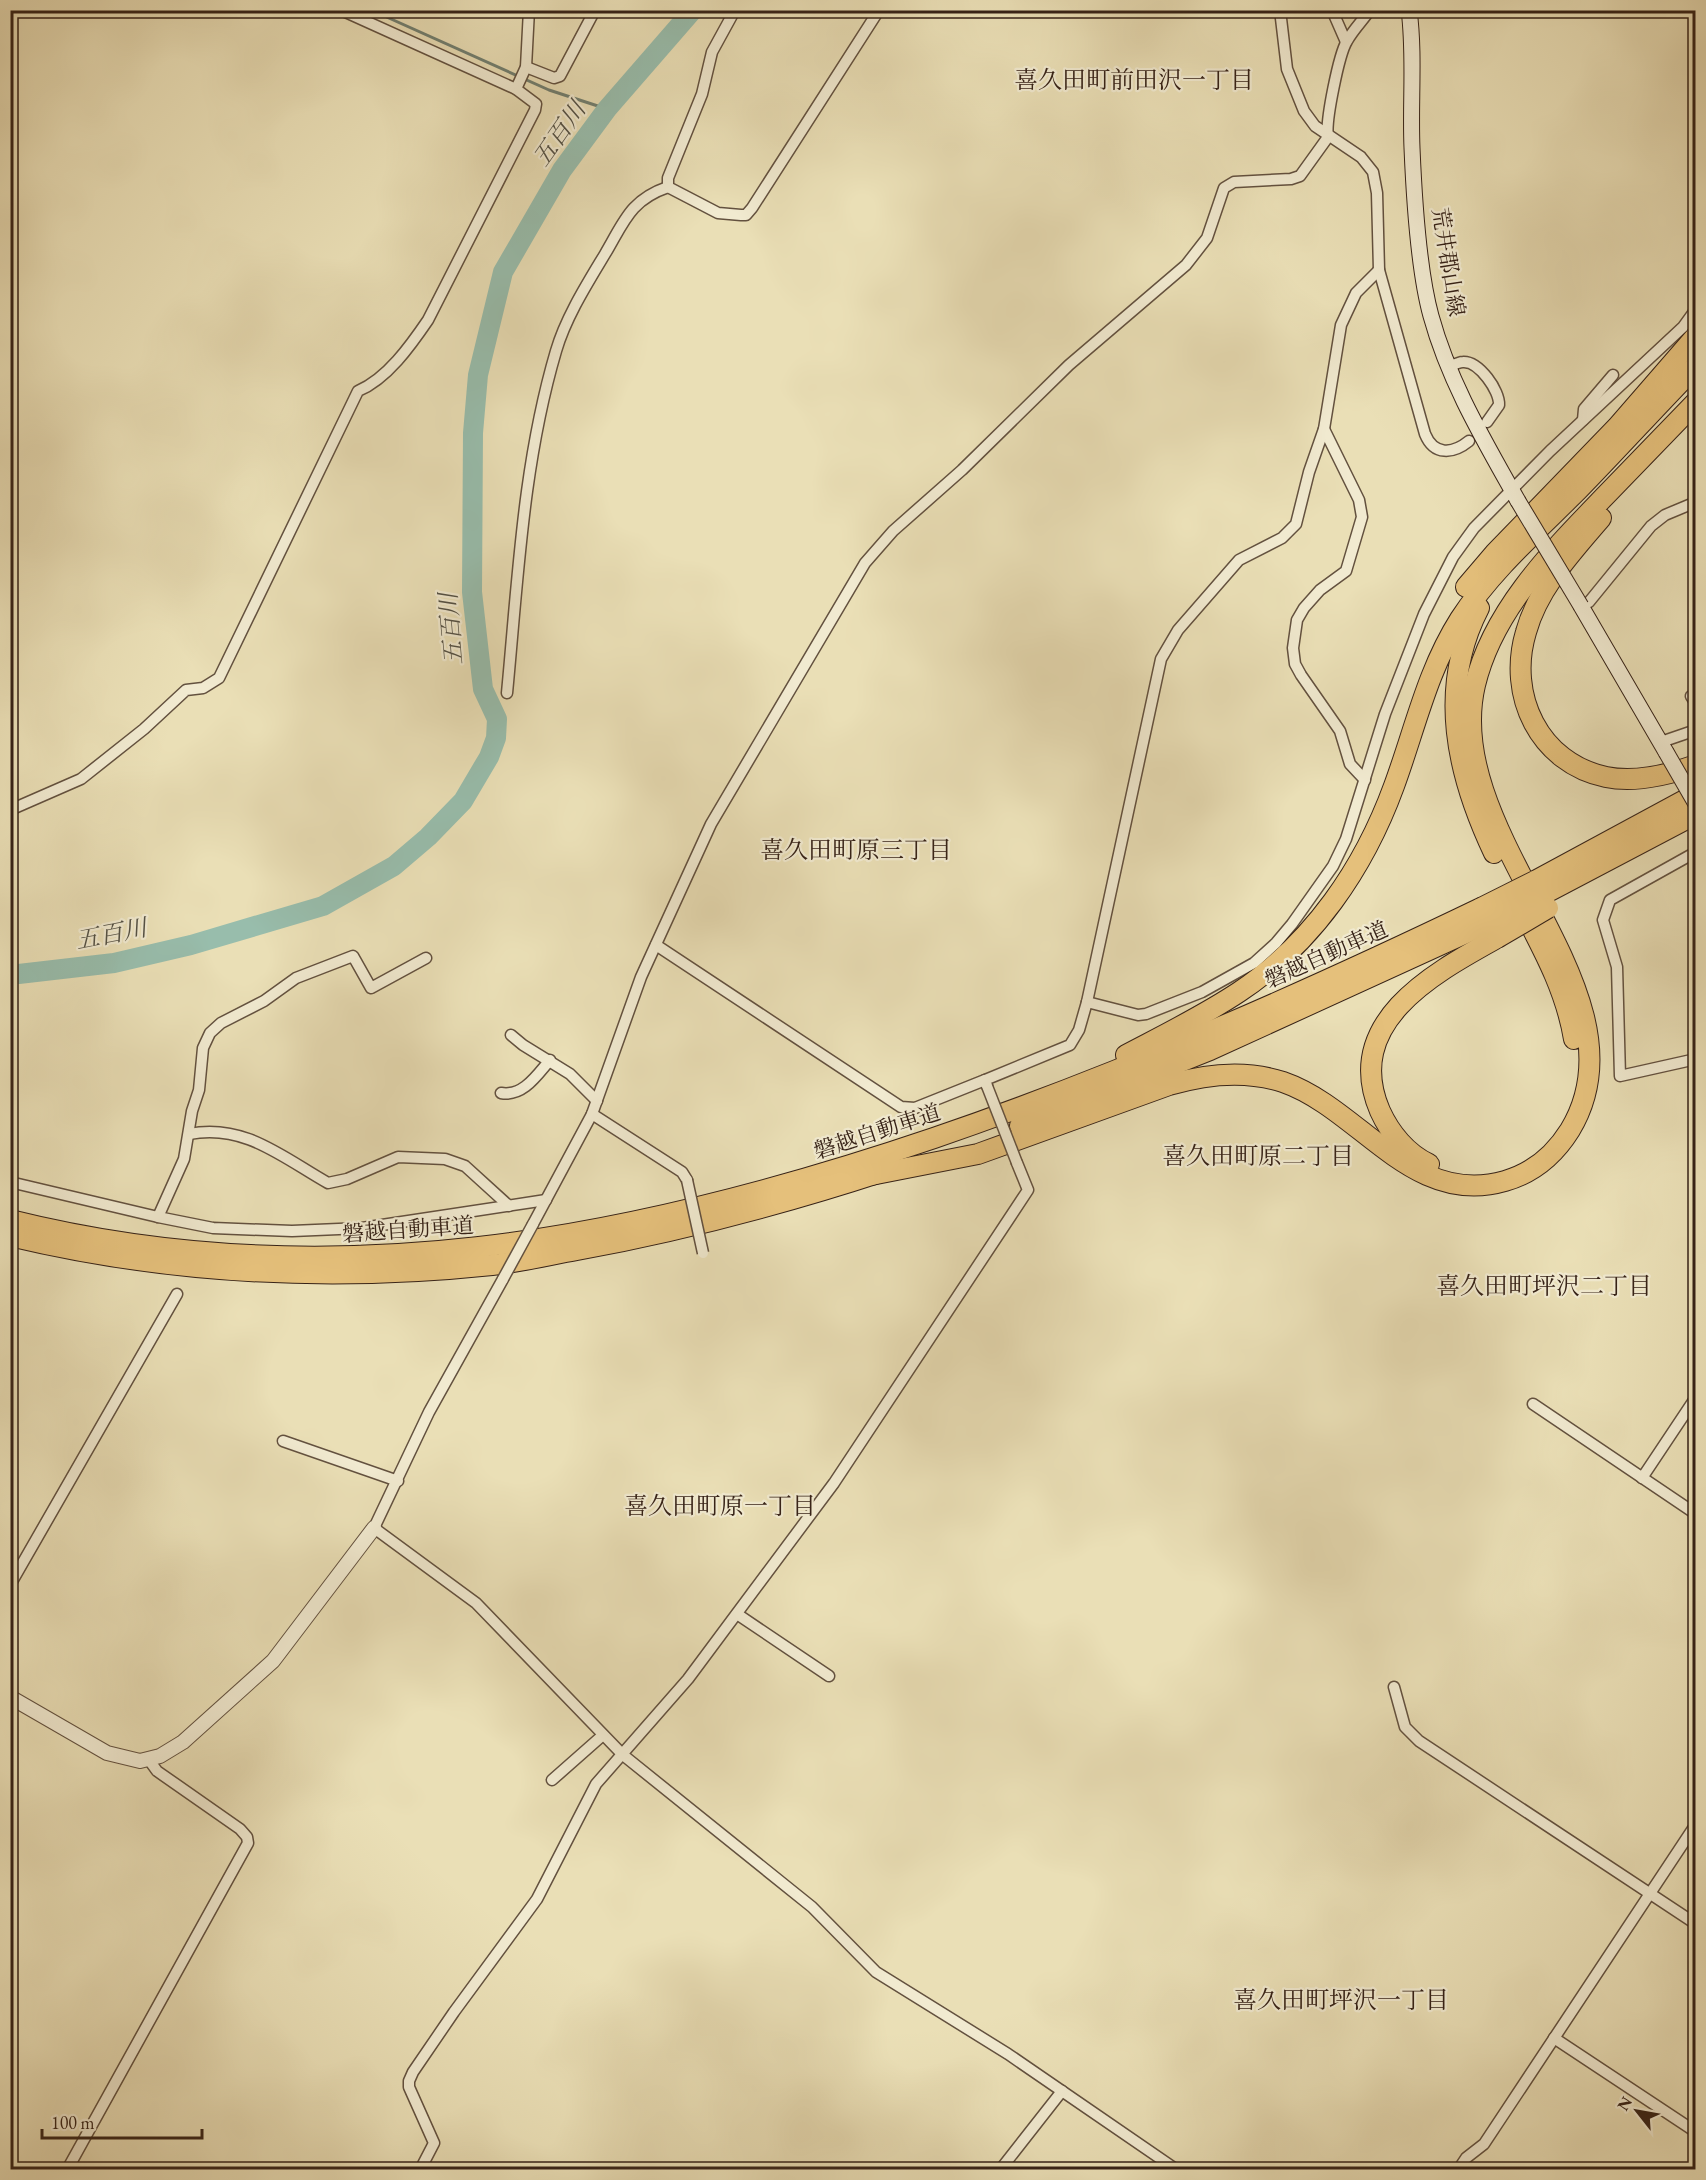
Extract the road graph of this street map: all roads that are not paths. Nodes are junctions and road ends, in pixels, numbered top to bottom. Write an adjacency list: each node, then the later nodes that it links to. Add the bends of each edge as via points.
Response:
1 (341, 10): 11 (street)
2 (529, 10): 11 (street)
3 (595, 10): 11 (street, via 560,76)
4 (735, 10): 13 (street, via 712,52 702,94 668,178)
5 (879, 10): 13 (street, via 746,215 718,213)
6 (1280, 10): 12 (street, via 1287,69 1295,92 1309,121)
7 (1332, 10): 10 (street)
8 (1370, 10): 10 (street)
9 (1409, 10): 19 (main road, 荒井郡山線, via 1412,148 1422,265 1431,315)
10 (1346, 42): 12 (street, via 1329,110)
11 (521, 78): 40 (street, via 536,104 535,110 428,320 379,378 358,391 219,678 203,688 186,690 81,779)
12 (1328, 137): 14 (street, via 1361,157 1373,172); 48 (street, via 1300,176 1234,182 1224,188 1207,238 1186,265 1070,365 875,549 711,824)
13 (668, 187): 33 (street, via 644,197 625,219 588,281 556,350 531,456)
14 (1379, 270): 26 (street, via 1356,293 1341,325); 27 (street, via 1428,441 1449,452)
15 (1695, 309): 23 (street, via 1683,327)
16 (1695, 336): 43 (highway, via 1617,427 1483,567 1452,609 1417,680)
17 (1695, 355): 24 (highway)
18 (1695, 366): 24 (highway)
19 (1449, 367): 25 (street, via 1463,362 1471,364 1497,390 1499,405); 28 (main road, 荒井郡山線)
20 (1613, 375): 23 (street, via 1584,409)
21 (1695, 402): 44 (highway, via 1544,561 1518,596 1488,650 1475,685 1472,743 1480,783)
22 (1695, 419): 30 (highway)
23 (1583, 420): 28 (street)
24 (1643, 421): 31 (highway)
25 (1487, 422)
26 (1324, 429): 37 (street, via 1359,500 1362,517 1346,571 1304,608 1297,620 1293,648 1295,664 1340,730 1350,764); 50 (street, via 1308,472 1296,524 1282,538 1239,560 1178,630 1161,659)
27 (1469, 441)
28 (1515, 496): 32 (main road, 荒井郡山線, bridge); 37 (street, via 1474,528 1440,580 1385,714)
29 (1695, 502): 32 (street, via 1651,526 1589,602)
30 (1601, 518): 36 (highway, via 1555,576 1526,630 1520,664 1529,714 1554,752 1593,774 1645,777); 44 (highway, via 1534,591 1504,641 1489,676 1481,712 1480,748)
31 (1506, 562): 43 (highway, via 1468,608 1441,654); 47 (highway, via 1477,611 1464,645 1455,697 1456,735 1462,769 1482,826 1563,993 1574,1039 1574,1071 1563,1116 1544,1144 1532,1154 1479,1174 1431,1165 1391,1132 1375,1096 1374,1058 1384,1027 1411,992 1444,968)
32 (1581, 606): 35 (main road)
33 (507, 693)
34 (1695, 730): 35 (street)
35 (1663, 747): 39 (main road, bridge)
36 (1695, 765)
37 (1365, 780): 50 (street, via 1333,866 1292,924 1254,963 1202,992 1146,1014)
38 (1695, 794): 46 (highway, 磐越自動車道)
39 (1695, 804)
40 (10, 810)
41 (1695, 814): 46 (highway, 磐越自動車道)
42 (1695, 821): 46 (highway, via 1655,848)
43 (1376, 829): 58 (highway, via 1347,883 1322,918 1292,950 1241,991 1126,1055)
44 (1499, 833): 60 (highway, via 1576,989 1588,1050 1586,1087 1574,1123 1553,1152 1526,1173 1477,1186 1440,1180 1406,1165 1333,1109 1301,1090 1267,1078 1231,1074 1169,1085 978,1154)
45 (1695, 852): 52 (street, via 1610,900 1603,920 1617,967 1620,1076)
46 (1542, 894): 47 (highway, bridge); 47 (highway, 磐越自動車道, bridge)
47 (1489, 923): 58 (highway, 磐越自動車道, via 1336,977 1178,1046); 60 (highway, 磐越自動車道, via 1210,1050 1032,1121)
48 (656, 945): 54 (street, via 901,1107 915,1108); 56 (street)
49 (426, 958): 59 (street, via 371,988 353,956 296,978 264,1001 220,1023 203,1047)
50 (1087, 1002): 54 (street, via 1070,1045)
51 (512, 1035): 53 (street)
52 (1695, 1059)
53 (550, 1060): 55 (street, via 525,1087 509,1095); 56 (street)
54 (986, 1083): 77 (street, bridge, via 1028,1190 834,1483)
55 (501, 1093)
56 (597, 1101): 57 (street)
57 (592, 1114): 62 (street); 67 (street, bridge, via 682,1172)
58 (953, 1131): 65 (highway, 磐越自動車道, via 771,1190 629,1225 537,1242 413,1254 259,1257 117,1242)
59 (189, 1134): 63 (street, via 208,1130 240,1134 328,1183 398,1157 445,1159 465,1166); 64 (street, via 180,1170)
60 (871, 1175): 66 (highway, 磐越自動車道, via 724,1219 630,1241 494,1264 403,1272 257,1273 104,1256)
61 (10, 1182): 64 (street)
62 (546, 1200): 63 (street); 73 (street, bridge, via 429,1412)
63 (509, 1206): 64 (street, via 362,1228 292,1231 213,1228)
64 (158, 1218)
65 (10, 1220)
66 (10, 1236)
67 (704, 1256)
68 (177, 1294): 76 (street)
69 (1695, 1397): 72 (street)
70 (1533, 1404): 72 (street)
71 (283, 1441): 73 (street)
72 (1642, 1478): 74 (street)
73 (398, 1481): 75 (street)
74 (1695, 1514)
75 (374, 1528): 81 (street, via 476,1603); 83 (street, via 273,1661 183,1742)
76 (10, 1585)
77 (737, 1614): 78 (street); 82 (street)
78 (830, 1676)
79 (1394, 1687): 86 (street, via 1405,1727 1419,1741)
80 (10, 1697): 83 (street, via 107,1753 130,1760)
81 (603, 1735): 82 (street); 84 (street)
82 (623, 1755): 89 (street, via 812,1907 876,1972); 92 (street, via 592,1791 537,1899 409,2081 434,2143)
83 (149, 1760): 91 (street, via 157,1771 240,1829 248,1843)
84 (552, 1780)
85 (1695, 1824): 86 (street)
86 (1649, 1893): 87 (street); 88 (street)
87 (1695, 1924)
88 (1554, 2038): 90 (street); 95 (street, via 1484,2144)
89 (1062, 2091): 93 (street); 94 (street)
90 (1695, 2132)
91 (67, 2169)
92 (420, 2169)
93 (1000, 2169)
94 (1178, 2169)
95 (1458, 2169)

